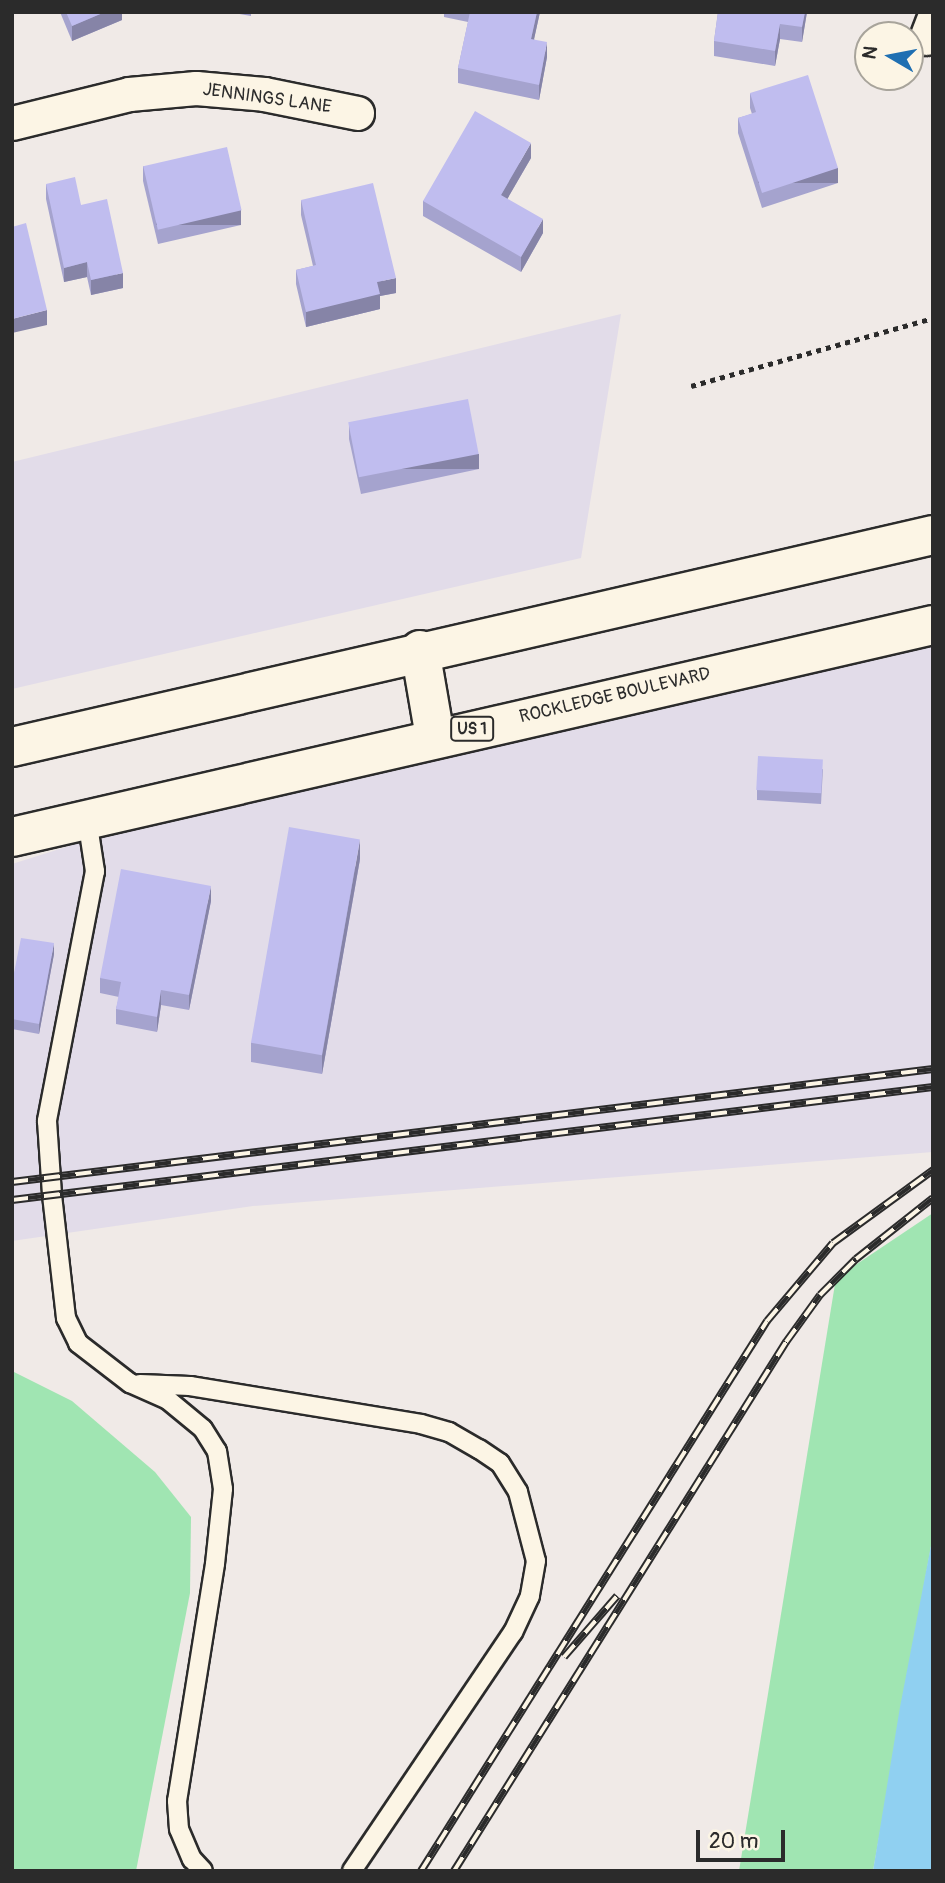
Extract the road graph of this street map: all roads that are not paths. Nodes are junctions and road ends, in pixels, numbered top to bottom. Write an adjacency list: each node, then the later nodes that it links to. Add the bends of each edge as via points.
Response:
1 (358, 113): 2 (street, JENNINGS LANE, via 264,94 195,88 129,94)
2 (12, 123)
3 (933, 535): 5 (main road)
4 (933, 625): 6 (main road, ROCKLEDGE BOULEVARD / US 1)
5 (421, 650): 6 (main road); 7 (main road)
6 (435, 737): 8 (main road, ROCKLEDGE BOULEVARD / US 1)
7 (12, 747)
8 (87, 818): 9 (main road, ROCKLEDGE BOULEVARD / US 1); 10 (lane, via 95,871 91,908 47,1121 48,1158 66,1318 78,1343)
9 (12, 837)
10 (130, 1383): 11 (lane, via 168,1400 203,1429 217,1451 223,1489 177,1801 179,1829); 12 (lane, via 190,1386 421,1424 449,1432 500,1463 518,1492 536,1561 530,1596 513,1632)
11 (202, 1871)
12 (352, 1871)

